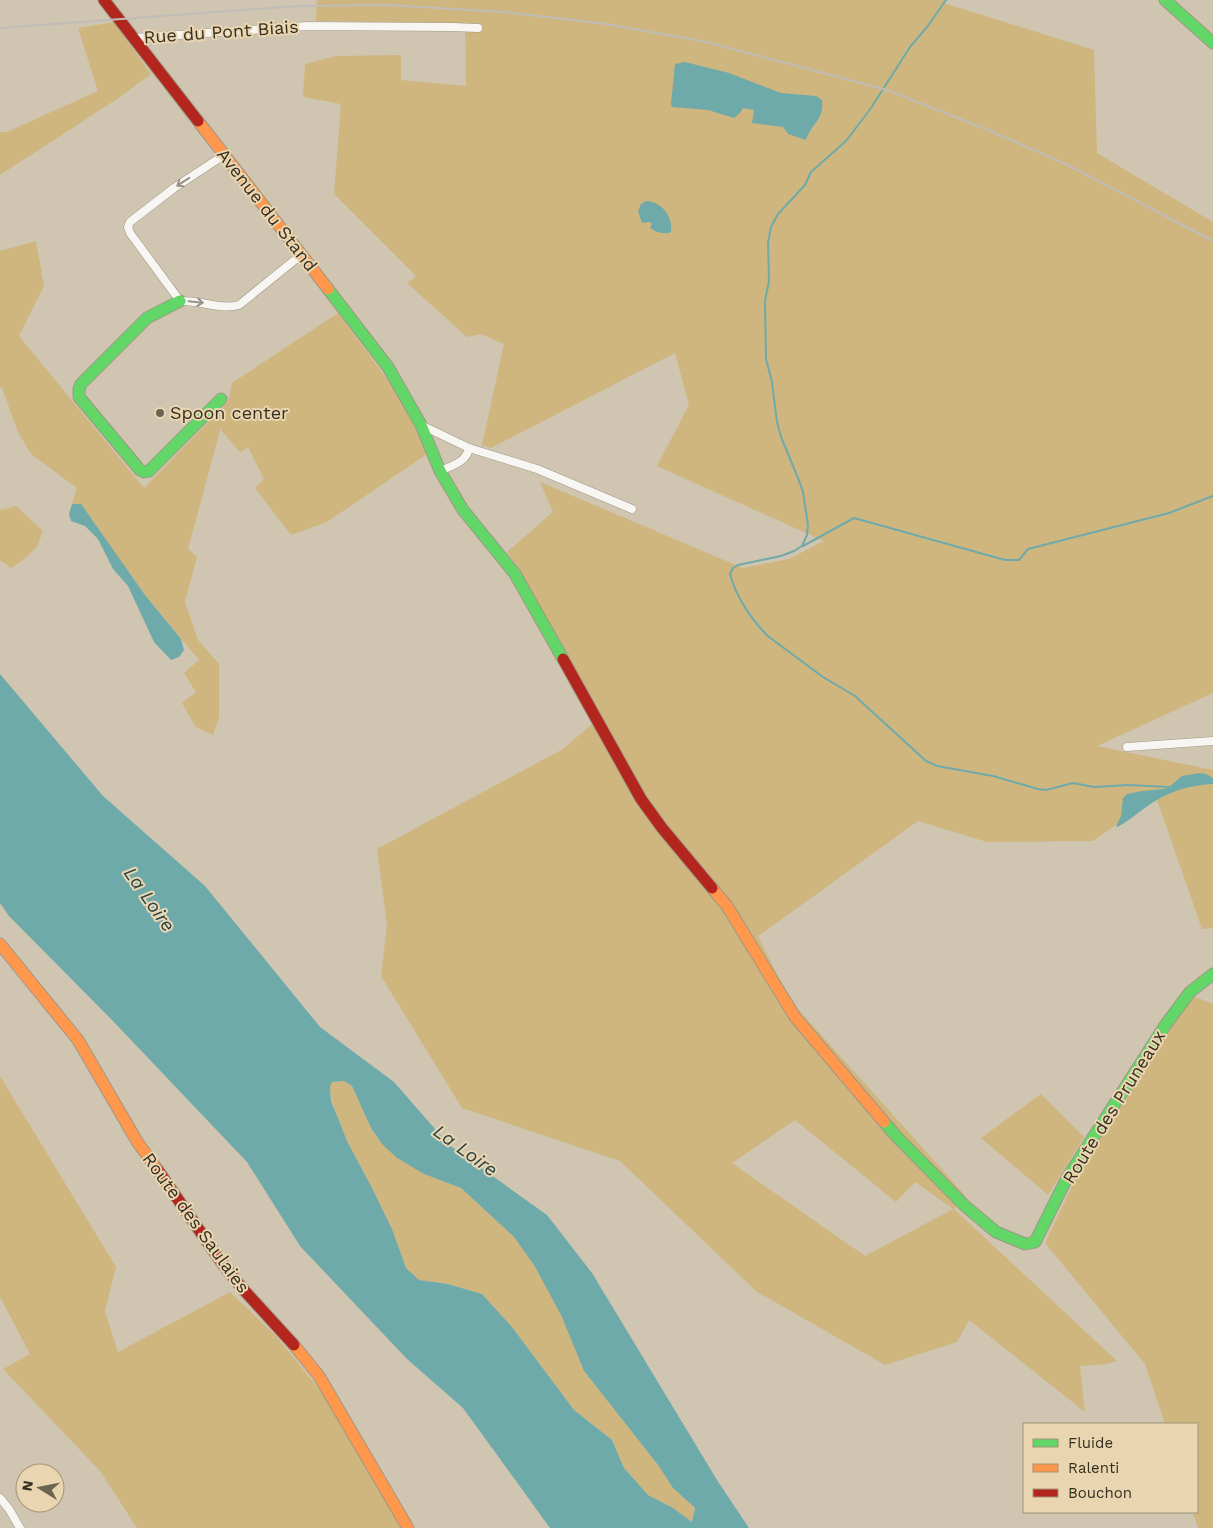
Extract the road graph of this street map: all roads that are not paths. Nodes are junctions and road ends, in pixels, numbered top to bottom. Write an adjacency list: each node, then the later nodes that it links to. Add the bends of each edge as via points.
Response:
1 (104, 0): 4 (street, Avenue du Stand)
2 (1165, 0): 5 (street)
3 (478, 28): 4 (street, Rue du Pont Biais, via 308,26)
4 (134, 38): 6 (street, Avenue du Stand)
5 (1213, 43)
6 (224, 155): 7 (street, Avenue du Stand); 8 (street, one-way to 8, via 174,188 130,222 128,227)
7 (301, 255): 8 (street, one-way to 7, via 231,307 239,305); 10 (street, Avenue du Stand, via 388,367)
8 (180, 301): 9 (street, via 147,318 136,328 81,384 79,396 144,472)
9 (221, 399)
10 (421, 424): 11 (street); 12 (street, Avenue du Stand)
11 (469, 448): 12 (street, via 464,460); 13 (street, via 537,469)
12 (440, 471): 18 (street, Avenue du Stand, via 462,510 514,574 641,799 727,906 795,1017 896,1136 965,1206 996,1232)
13 (632, 509)
14 (1213, 741): 15 (street)
15 (1127, 747)
16 (0, 944): 21 (street, Route des Saulaies, via 78,1040 138,1143 222,1263 320,1376)
17 (1213, 974): 18 (street, Route des Pruneaux, via 1190,992 1171,1018 1067,1178 1035,1242)
18 (1025, 1244)
19 (0, 1498): 20 (street)
20 (20, 1528)
21 (408, 1528)

